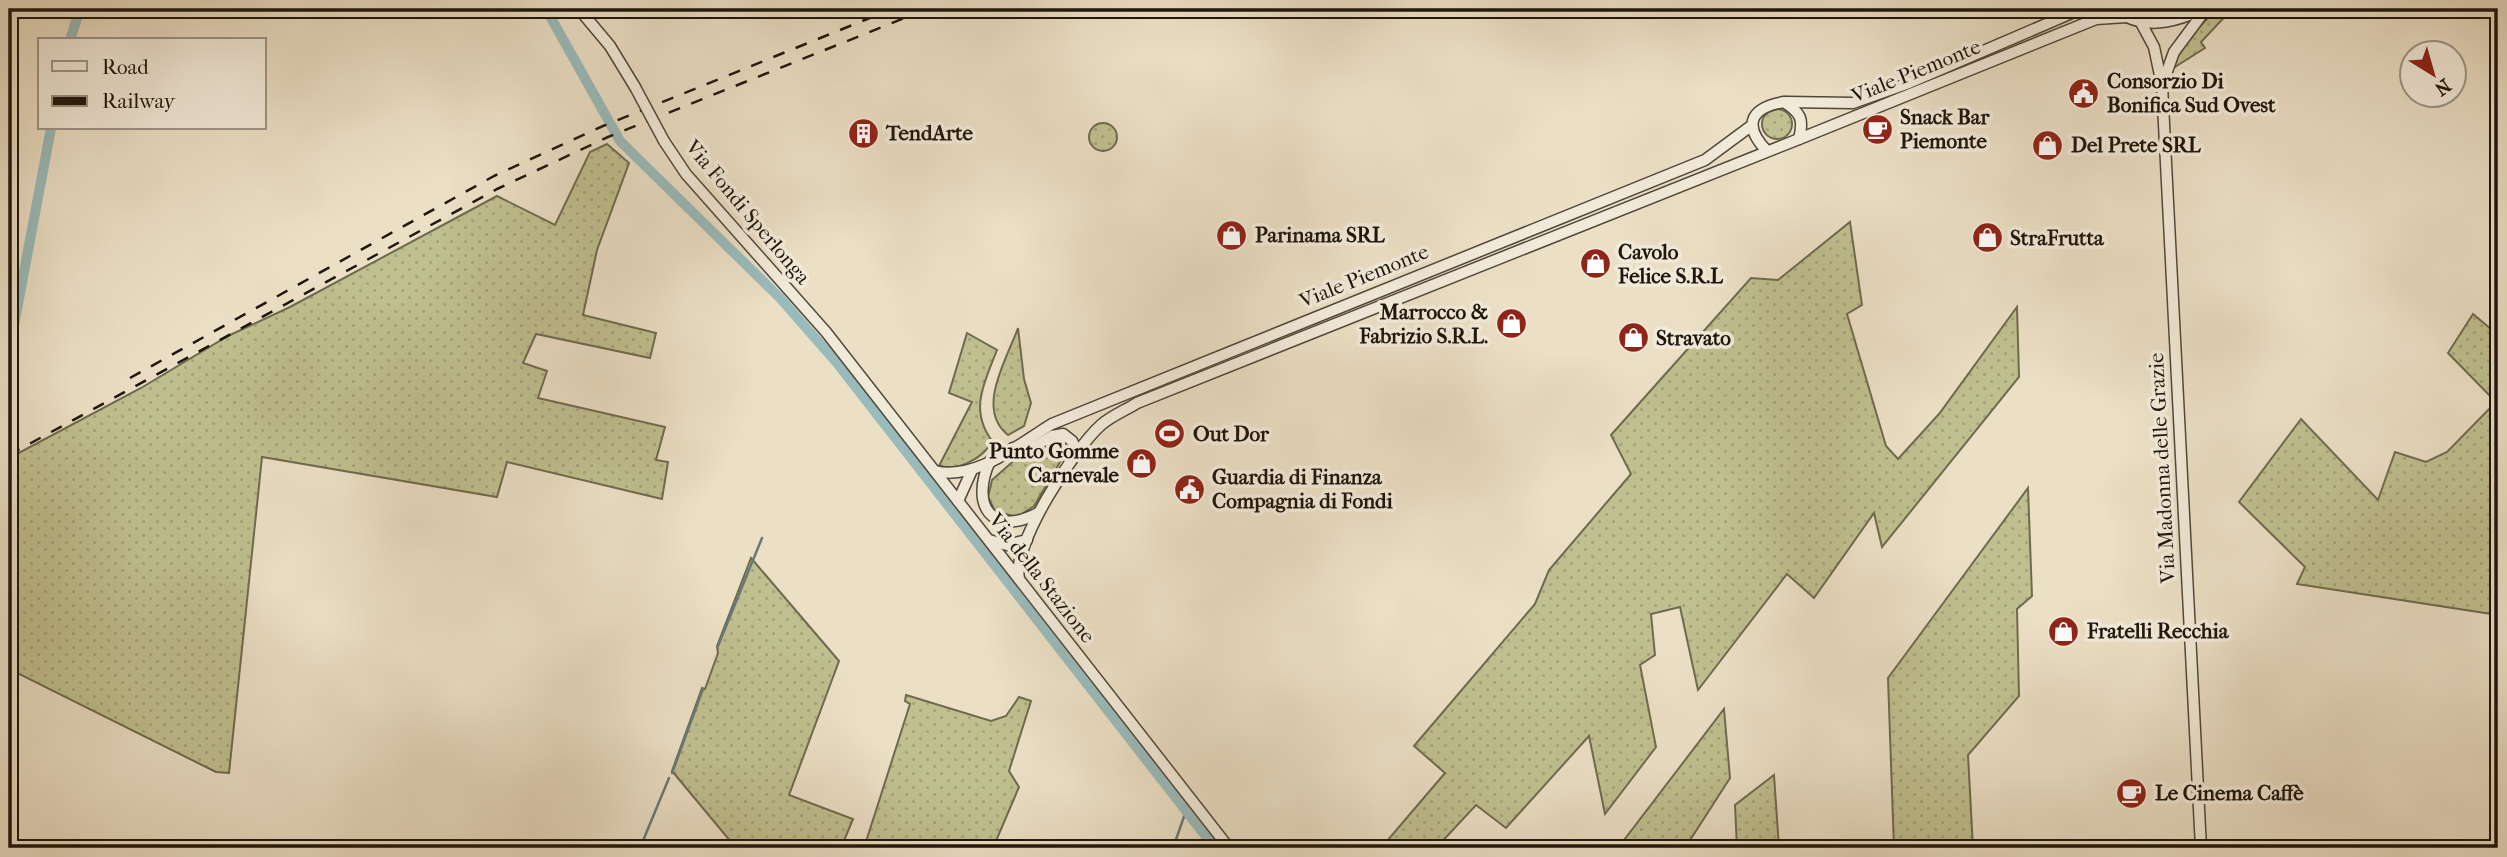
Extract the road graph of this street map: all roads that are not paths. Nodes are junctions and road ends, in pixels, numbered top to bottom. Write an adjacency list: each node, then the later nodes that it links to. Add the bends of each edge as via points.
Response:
1 (579, 9): 11 (street, Via Fondi Sperlonga, bridge, via 610,46 686,174)
2 (2081, 9): 7 (street, Viale Piemonte, via 1853,103)
3 (2205, 9): 5 (street, Viale Piemonte, via 2165,23); 6 (street, via 2174,52)
4 (2125, 13): 5 (street, Viale Piemonte); 9 (street, Viale Piemonte, via 2096,19)
5 (2140, 20): 6 (street, via 2154,47)
6 (2162, 85): 23 (street, Via Madonna delle Grazie)
7 (1784, 102): 8 (street, Viale Piemonte, via 1769,104 1754,116); 9 (street, via 1799,112 1803,123)
8 (1751, 126): 10 (street, via 1752,136); 12 (street, Viale Piemonte, via 1706,160 1090,408)
9 (1798, 139): 10 (street, Viale Piemonte)
10 (1767, 151): 13 (street, Viale Piemonte, via 1137,403 1101,425)
11 (825, 332): 15 (street, Via della Stazione)
12 (1013, 448): 13 (street, via 1027,451 1063,434); 14 (street, Viale Piemonte)
13 (1078, 453): 18 (street, Viale Piemonte)
14 (990, 460): 16 (street, Viale Piemonte); 18 (street, via 980,493 988,513 1001,521 1020,522)
15 (934, 470): 16 (street); 17 (street, Via della Stazione)
16 (972, 470): 17 (street)
17 (958, 501): 19 (street, Via della Stazione)
18 (1038, 513): 20 (street, Viale Piemonte)
19 (988, 540): 20 (street, via 1007,545); 21 (street, Via della Stazione)
20 (1027, 540): 21 (street, Viale Piemonte, via 1018,558)
21 (1019, 579): 22 (street, Via della Stazione)
22 (1229, 848)
23 (2202, 848)

